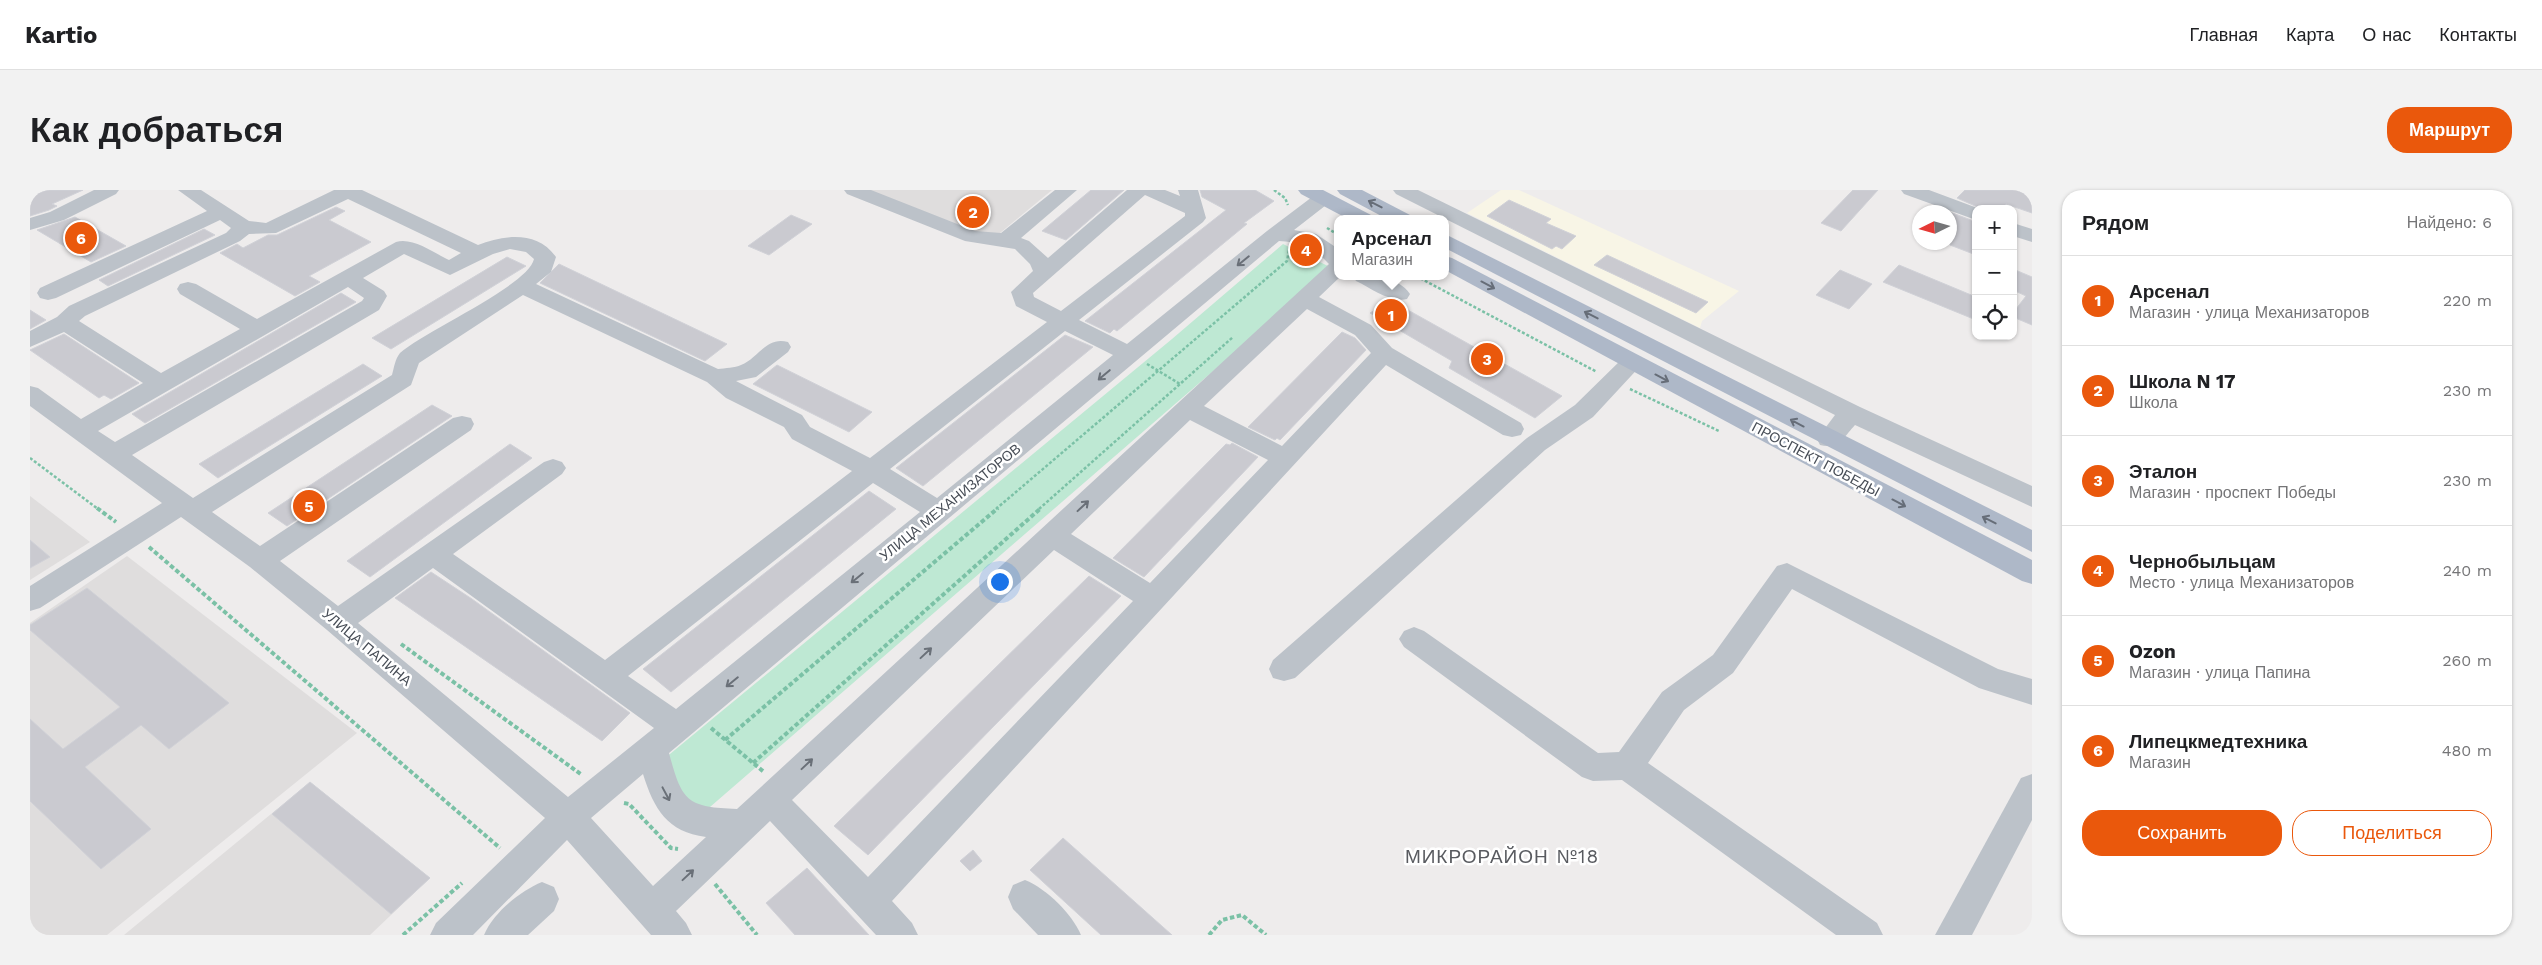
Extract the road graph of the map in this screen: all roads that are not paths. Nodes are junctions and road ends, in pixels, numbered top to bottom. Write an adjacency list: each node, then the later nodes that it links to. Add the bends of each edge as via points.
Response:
1 (109, 190): 16 (street, via 56,216)
2 (188, 190): 12 (street)
3 (854, 190): 21 (street, via 972,238)
4 (1067, 190): 21 (street)
5 (1139, 190): 27 (street)
6 (1149, 190): 11 (street)
7 (1403, 190): 49 (street)
8 (1912, 190): 13 (street)
9 (347, 191): 17 (street, via 269,229); 23 (street)
10 (1328, 192): 14 (main road); 15 (main road, one-way to 10); 19 (street, УЛИЦА МЕХАНИЗАТОРОВ)
11 (1191, 200): 36 (street, via 1196,218)
12 (221, 212): 17 (street); 31 (street)
13 (1972, 212)
14 (1359, 215)
15 (1392, 215)
16 (30, 224)
17 (244, 227): 35 (street, via 233,237)
18 (2017, 230): 20 (street)
19 (1283, 235): 24 (street, via 1307,237 1326,247); 43 (street, УЛИЦА МЕХАНИЗАТОРОВ, one-way to 43)
20 (2032, 236)
21 (1006, 240): 27 (street, via 1033,253)
22 (1449, 242): 38 (main road, ПРОСПЕКТ ПОБЕДЫ, one-way to 22)
23 (477, 253): 28 (street, via 450,269 403,246); 30 (street, via 502,243 522,243 536,248 545,257 543,267)
24 (1334, 256)
25 (1449, 264): 40 (main road, ПРОСПЕКТ ПОБЕДЫ, one-way to 40)
26 (1334, 271): 34 (street)
27 (1044, 272): 36 (street, via 1022,292 1024,301)
28 (348, 278): 37 (street); 54 (street, via 376,296 371,305)
29 (1372, 280): 33 (street)
30 (522, 286): 45 (street); 59 (street, via 408,359 403,379)
31 (39, 288): 35 (street)
32 (188, 289): 37 (street)
33 (1399, 294)
34 (1305, 298): 42 (street, via 1363,330); 48 (street)
35 (71, 316): 39 (street); 46 (street)
36 (1065, 320): 43 (street); 57 (street)
37 (257, 329): 46 (street)
38 (1619, 329): 40 (main road, via 1605,334); 53 (main road, ПРОСПЕКТ ПОБЕДЫ, one-way to 38)
39 (30, 340)
40 (1600, 345): 44 (main road, ПРОСПЕКТ ПОБЕДЫ)
41 (780, 347): 45 (street, via 748,372)
42 (1384, 353): 51 (street); 55 (street)
43 (1129, 354): 60 (street, УЛИЦА МЕХАНИЗАТОРОВ, one-way to 60)
44 (1623, 372): 65 (main road, ПРОСПЕКТ ПОБЕДЫ, one-way to 65); 70 (street, via 1584,411 1536,444)
45 (715, 377): 57 (street, via 734,392 793,421 801,432)
46 (160, 384): 52 (street)
47 (31, 396): 52 (street, УЛИЦА ПАПИНА)
48 (1190, 396): 55 (street); 61 (street, one-way to 48)
49 (1851, 413): 53 (street); 58 (street)
50 (462, 424): 64 (street)
51 (1512, 429)
52 (80, 430): 54 (street, УЛИЦА ПАПИНА)
53 (1829, 439): 62 (main road, ПРОСПЕКТ ПОБЕДЫ, one-way to 53)
54 (114, 454): 59 (street, УЛИЦА ПАПИНА)
55 (1285, 458): 66 (street)
56 (553, 468): 63 (street)
57 (872, 470): 60 (street); 71 (street)
58 (2032, 497)
59 (187, 507): 64 (street, УЛИЦА ПАПИНА); 67 (street, via 133,534)
60 (939, 511): 73 (street, УЛИЦА МЕХАНИЗАТОРОВ, one-way to 73)
61 (1052, 535): 66 (street); 77 (street, one-way to 61)
62 (2032, 542)
63 (433, 554): 68 (street); 71 (street)
64 (260, 560): 68 (street, УЛИЦА ПАПИНА)
65 (2032, 573)
66 (1152, 599): 82 (street)
67 (30, 600)
68 (337, 622): 78 (street, УЛИЦА ПАПИНА)
69 (1414, 639): 75 (street, via 1593,767)
70 (1284, 669)
71 (606, 676): 73 (street)
72 (2032, 692): 75 (street, via 1990,679 1787,574 1723,664 1673,701)
73 (685, 720): 74 (street, УЛИЦА МЕХАНИЗАТОРОВ)
74 (652, 748): 78 (street, УЛИЦА МЕХАНИЗАТОРОВ); 79 (street, one-way to 79, via 664,794 685,816 700,822)
75 (1627, 766): 89 (street)
76 (2032, 788): 90 (street)
77 (776, 793): 79 (street); 82 (street)
78 (568, 817): 83 (street, УЛИЦА ПАПИНА); 84 (street, УЛИЦА МЕХАНИЗАТОРОВ)
79 (743, 824): 83 (street, one-way to 79)
80 (1025, 897): 88 (street)
81 (542, 899): 85 (street)
82 (868, 902): 87 (street)
83 (653, 909): 86 (street, УЛИЦА ПАПИНА)
84 (448, 935)
85 (502, 935)
86 (674, 935)
87 (900, 935)
88 (1063, 935)
89 (1865, 935)
90 (1953, 935)

